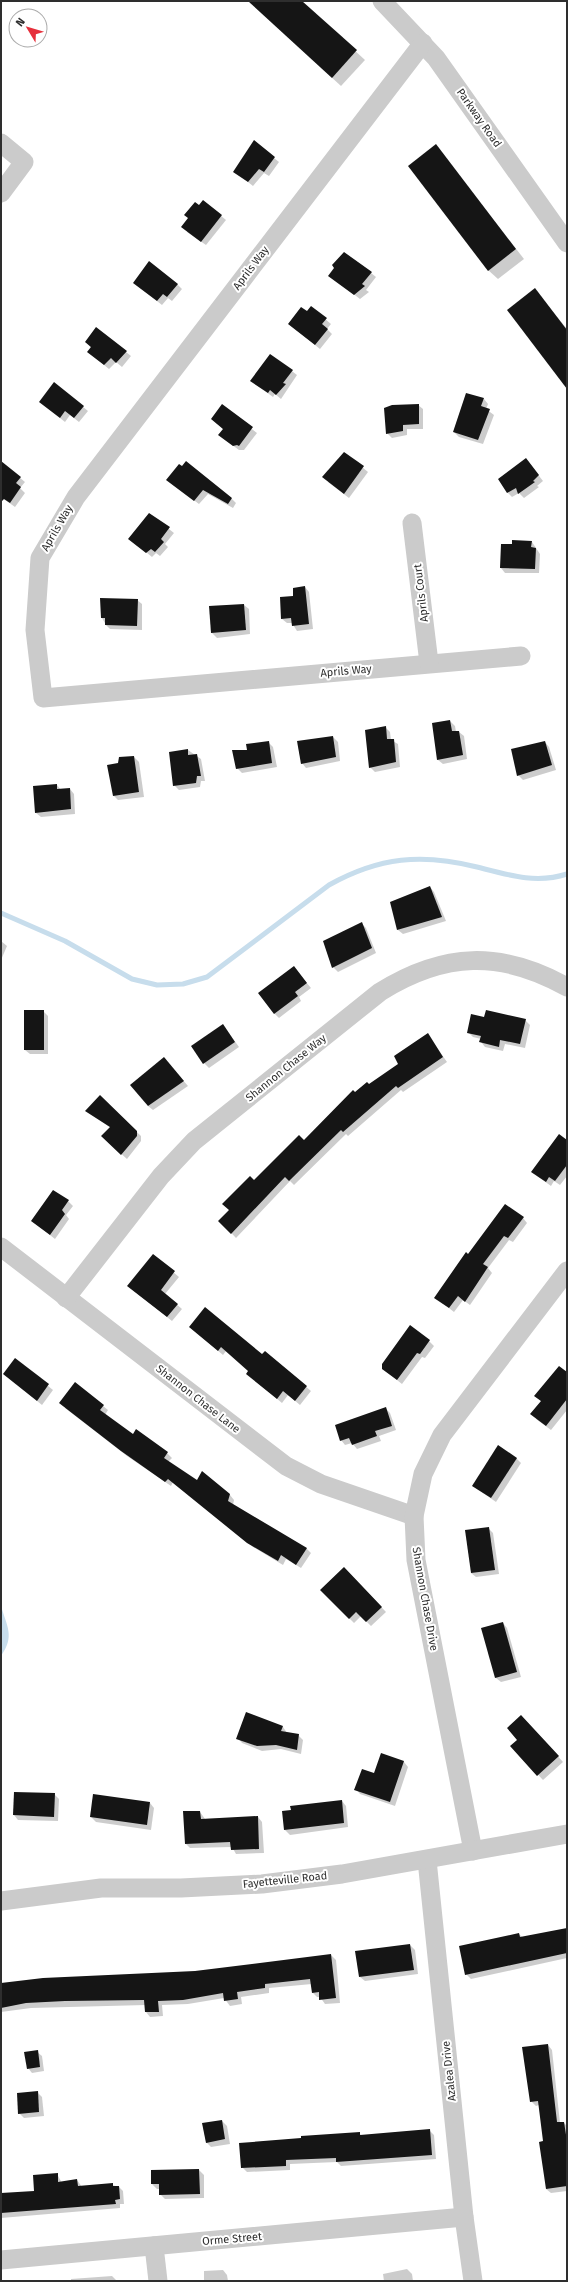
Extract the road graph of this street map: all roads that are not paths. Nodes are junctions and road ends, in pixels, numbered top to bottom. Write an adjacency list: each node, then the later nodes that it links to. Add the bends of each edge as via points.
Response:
1 (382, 1): 2 (street, Parkway Road)
2 (423, 43): 5 (street, Parkway Road); 8 (street, Aprils Way, via 76,497 40,558 35,630 43,698)
3 (1, 143): 4 (street, via 24,162)
4 (1, 192)
5 (567, 243)
6 (412, 523): 8 (street, Aprils Court)
7 (521, 656): 8 (street, Aprils Way)
8 (429, 663)
9 (567, 987): 12 (street, Shannon Chase Way, via 536,971 515,964 484,960 456,962 425,969 396,982 380,992 194,1141 161,1176)
10 (1, 1247): 12 (street, Shannon Chase Lane)
11 (567, 1271): 13 (street, Shannon Chase Drive, via 442,1436 423,1474)
12 (66, 1298): 13 (street, Shannon Chase Lane, via 286,1466 320,1484)
13 (414, 1516): 15 (street, Shannon Chase Drive, via 416,1560)
14 (567, 1834): 15 (street, Fayetteville Road)
15 (473, 1851): 16 (street, Fayetteville Road)
16 (427, 1860): 17 (street, Fayetteville Road, via 262,1884 101,1888); 18 (street, Azalea Drive)
17 (1, 1901)
18 (464, 2217): 19 (street, Orme Street); 22 (street, Azalea Drive)
19 (154, 2246): 20 (street, Orme Street); 21 (street)
20 (1, 2260)
21 (158, 2281)
22 (473, 2281)

